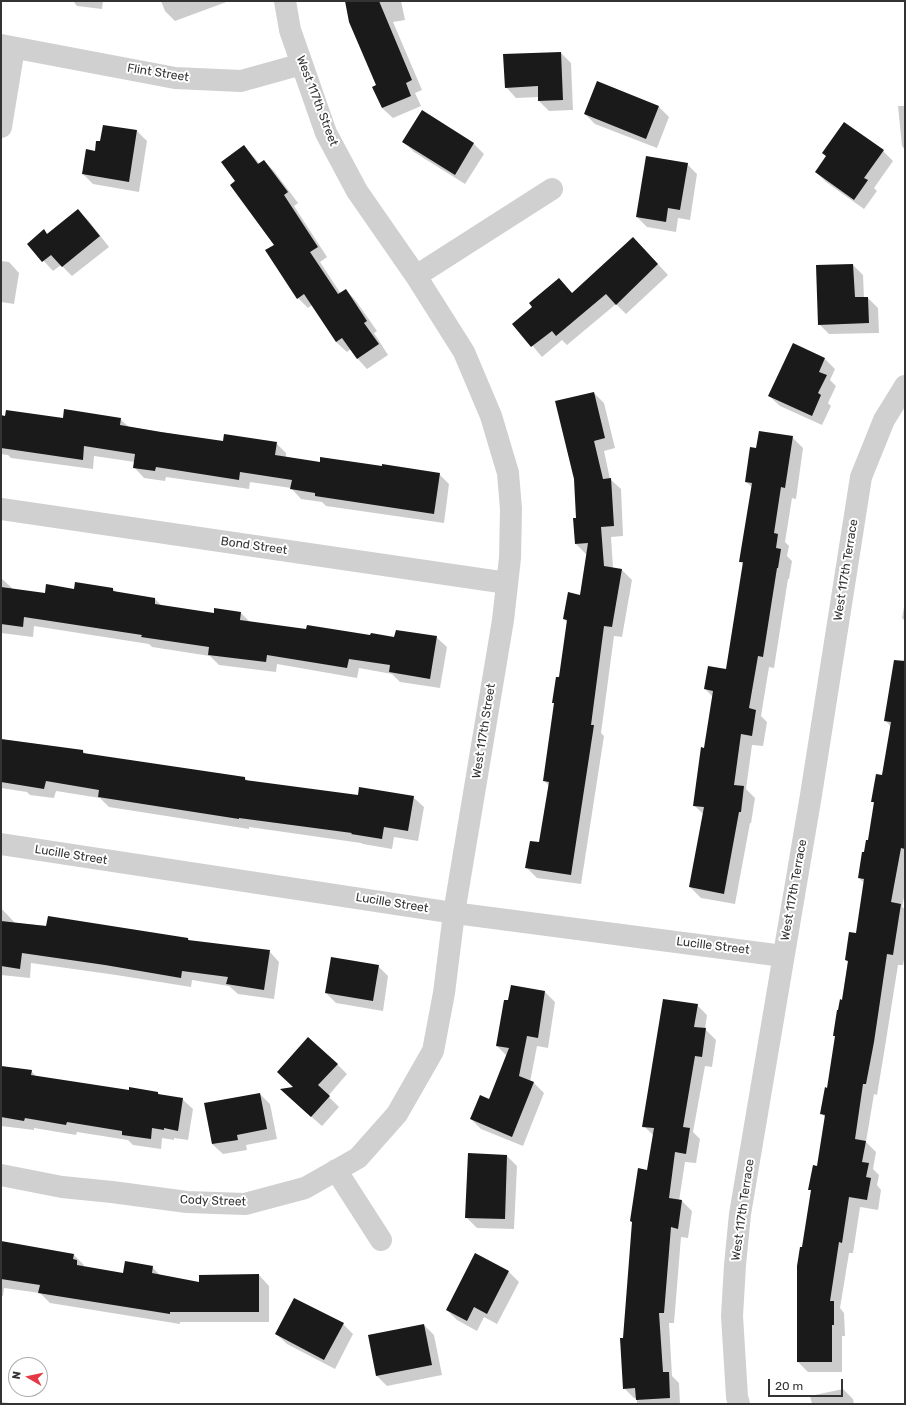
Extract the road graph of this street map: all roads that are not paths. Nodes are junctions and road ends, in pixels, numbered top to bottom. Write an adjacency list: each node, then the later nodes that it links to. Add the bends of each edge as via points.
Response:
1 (285, 1): 3 (street, West 117th Street, via 290,30)
2 (7, 47): 3 (street, Flint Street, via 176,78 240,81); 4 (street, Flint Street)
3 (302, 64): 6 (street, West 117th Street, via 326,133 357,191)
4 (1, 127)
5 (552, 189): 6 (street)
6 (416, 276): 9 (street, West 117th Street, via 464,352 496,430 508,473 510,558)
7 (905, 386): 12 (street, West 117th Terrace, via 884,420 861,477)
8 (1, 509): 9 (street, Bond Street)
9 (507, 583): 11 (street, West 117th Street)
10 (1, 844): 11 (street, Lucille Street)
11 (454, 913): 12 (street, Lucille Street); 13 (street, West 117th Street, via 433,1051 397,1114 358,1158)
12 (783, 956): 16 (street, West 117th Terrace, via 740,1214 732,1316)
13 (336, 1170): 14 (street, Cody Street, via 305,1188 245,1204 187,1202 62,1187); 15 (street)
14 (1, 1175)
15 (381, 1240)
16 (739, 1404)

